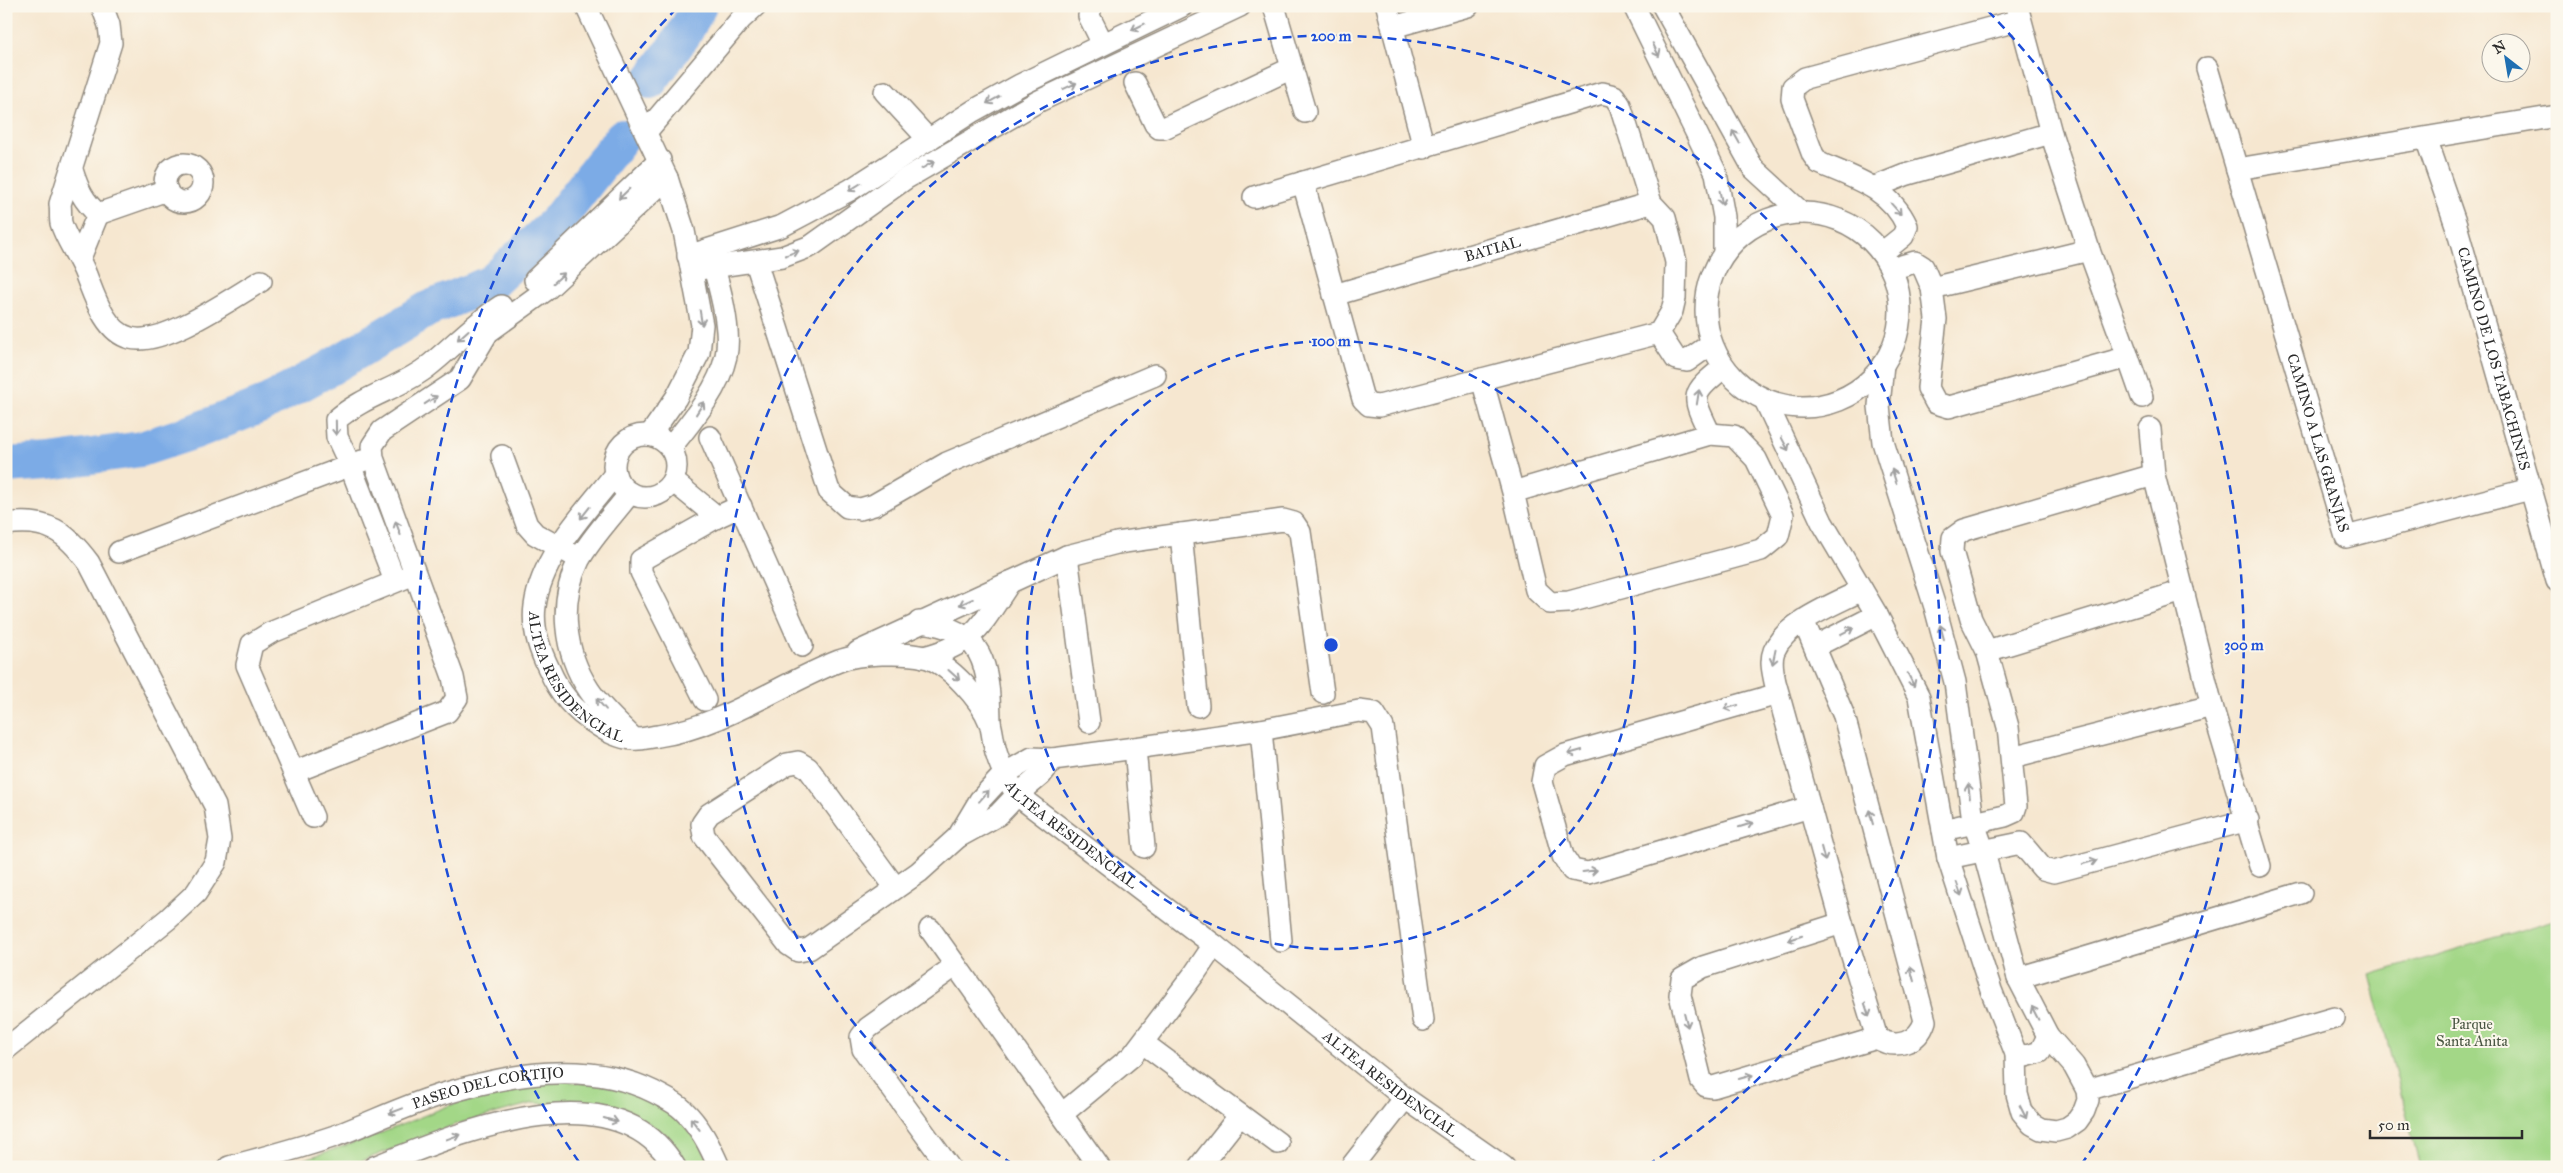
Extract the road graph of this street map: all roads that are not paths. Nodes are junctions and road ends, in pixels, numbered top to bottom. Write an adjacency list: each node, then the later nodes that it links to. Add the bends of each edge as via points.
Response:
1 (102, 6): 28 (street, via 111,43)
2 (586, 6): 21 (street)
3 (755, 6): 21 (street)
4 (1091, 6): 14 (street, via 1089,16)
5 (1182, 6): 14 (street, one-way to 14)
6 (1240, 6): 29 (street, one-way to 6)
7 (1274, 6): 15 (street)
8 (1387, 6): 13 (street)
9 (1468, 6): 13 (street)
10 (1634, 6): 39 (street, one-way to 39, via 1716,173 1724,217)
11 (1663, 6): 35 (street, one-way to 11, via 1753,168)
12 (2019, 13): 22 (street); 31 (street, via 1805,78 1793,87 1792,99 1819,163)
13 (1393, 27): 25 (street)
14 (1103, 44): 24 (street, one-way to 24, via 1020,85)
15 (1292, 68): 17 (street, via 1164,128 1155,124); 19 (street)
16 (2207, 68): 27 (street, CAMINO A LAS GRANJAS)
17 (1135, 83)
18 (885, 92): 24 (street)
19 (1304, 112)
20 (2557, 116): 23 (street)
21 (646, 132): 26 (street)
22 (2052, 134): 31 (street); 38 (street)
23 (2426, 138): 27 (street); 68 (street, CAMINO DE LOS TABACHINES, via 2456,225)
24 (929, 140): 29 (street)
25 (1424, 148): 30 (street); 34 (street, via 1602,93 1614,96 1620,105)
26 (663, 169): 37 (street); 63 (street, one-way to 26, via 372,446 382,431 460,379 488,332 546,290); 64 (street, one-way to 64, via 526,288 478,320 426,368 402,383 351,406 336,420 336,437)
27 (2237, 169): 68 (street, CAMINO A LAS GRANJAS, via 2346,537)
28 (72, 170): 36 (street, via 78,192); 40 (street, via 60,204 61,223)
29 (900, 170): 41 (street, one-way to 41, via 850,190); 43 (street, one-way to 29, via 810,246)
30 (1303, 182): 33 (street); 47 (street)
31 (1875, 186): 42 (street, one-way to 42, via 1901,213 1906,226)
32 (167, 190): 36 (street)
33 (1254, 197)
34 (1651, 203): 47 (street, BATIAL); 48 (street, via 1665,218 1676,262 1674,305)
35 (1802, 213): 39 (street, via 1766,220 1743,234); 42 (street, via 1838,220 1855,228)
36 (98, 214): 40 (street)
37 (684, 231): 41 (street); 44 (street)
38 (2089, 250): 46 (street); 50 (street)
39 (1724, 252): 49 (street, via 1712,275 1706,301 1705,318)
40 (80, 258): 45 (street, via 95,300 113,327 130,338 176,331)
41 (712, 259): 43 (street); 44 (street); 61 (street, one-way to 41, via 698,412 726,356 726,326)
42 (1886, 261): 46 (street, via 1915,262 1924,267); 51 (street, via 1900,305 1895,341)
43 (756, 262): 53 (street, via 829,491 846,506 860,509 874,505 947,463)
44 (690, 263): 59 (street, one-way to 59, via 702,325 699,353 676,398)
45 (261, 281)
46 (1932, 288): 50 (street, via 1936,319 1928,388 1936,403 1949,407)
47 (1334, 295): 54 (street, via 1363,399 1369,405 1379,406)
48 (1659, 332): 49 (street, via 1676,359 1687,361); 54 (street)
49 (1711, 344): 52 (street)
50 (2128, 357): 55 (street)
51 (1883, 364): 56 (street, via 1865,385 1834,402 1799,407); 112 (street, one-way to 51, via 1955,682 1883,442 1879,406)
52 (1723, 368): 56 (street, via 1735,381); 58 (street, one-way to 52, via 1696,397 1699,389)
53 (1155, 375)
54 (1482, 379): 69 (street)
55 (2142, 397)
56 (1765, 400): 83 (street, one-way to 83, via 1822,522)
57 (2150, 429): 66 (street)
58 (1710, 434): 69 (street); 69 (street, via 1734,436 1756,459 1783,515 1778,536 1762,550 1569,602 1550,603 1536,590)
59 (650, 435): 61 (street); 65 (street, via 627,441 614,462)
60 (710, 437): 71 (street)
61 (670, 447): 67 (street, via 676,458)
62 (502, 456): 75 (street, via 527,525 535,534)
63 (373, 458): 64 (street); 79 (street, one-way to 63)
64 (350, 465): 76 (street); 80 (street)
65 (615, 474): 70 (street, via 620,485); 75 (street, ALTEA RESIDENCIAL, one-way to 75)
66 (2154, 475): 84 (street); 91 (street, via 1964,530 1953,538 1952,551 1972,619)
67 (673, 481): 70 (street, via 654,496); 72 (street)
68 (2530, 489): 81 (street, CAMINO DE LOS TABACHINES)
69 (1513, 492)
70 (630, 493): 78 (street, ALTEA RESIDENCIAL)
71 (741, 506): 72 (street); 89 (street)
72 (717, 517): 96 (street, via 640,560 641,572)
73 (6, 524): 132 (street, via 21,522 50,526 72,540 90,563 215,806 220,838 216,862 196,894)
74 (1180, 534): 77 (street, via 1117,543); 94 (street, via 1283,520 1294,523 1300,532); 97 (street)
75 (559, 547): 78 (street); 102 (street, ALTEA RESIDENCIAL, via 545,573 534,607 539,648 564,698 587,719 614,736)
76 (119, 552)
77 (1067, 556): 82 (street); 100 (street)
78 (580, 558): 102 (street, ALTEA RESIDENCIAL, one-way to 78, via 590,691 572,659 566,608 569,584)
79 (415, 574): 80 (street); 106 (street, via 454,677 457,698 447,712)
80 (395, 581): 106 (street, via 270,633 252,644 247,665)
81 (2557, 581)
82 (1010, 582): 87 (street, one-way to 87); 88 (street)
83 (1862, 590): 85 (street); 86 (street)
84 (2183, 591): 91 (street); 98 (street)
85 (1877, 615): 90 (street, one-way to 85); 113 (street, one-way to 113, via 1919,697)
86 (1803, 620): 90 (street); 95 (street, one-way to 95, via 1774,651 1772,663)
87 (919, 622): 88 (street, via 950,628); 93 (street)
88 (968, 638): 92 (street, via 948,651); 99 (street, via 984,660 989,681)
89 (802, 646)
90 (1816, 646): 130 (street, one-way to 90, via 1891,1044 1910,1041 1922,1030 1925,1021 1844,716)
91 (1987, 651): 105 (street, via 2008,728)
92 (924, 657): 93 (street, ALTEA RESIDENCIAL, via 883,654); 99 (street, ALTEA RESIDENCIAL, one-way to 99, via 944,665 959,679)
93 (841, 660): 102 (street, ALTEA RESIDENCIAL, via 747,706 679,733)
94 (1323, 693)
95 (1778, 694): 109 (street); 109 (street, one-way to 109, via 1564,755 1545,766 1542,782 1562,856 1572,870 1588,874)
96 (705, 700)
97 (1198, 706)
98 (2212, 706): 105 (street); 111 (street)
99 (990, 722): 107 (street, ALTEA RESIDENCIAL, via 996,754)
100 (1089, 722)
101 (1261, 730): 103 (street); 123 (street); 128 (street, via 1359,711 1374,713 1383,727)
102 (635, 740)
103 (1135, 748): 104 (street); 115 (street)
104 (1053, 758): 107 (street, via 1032,758); 108 (street, via 1041,775)
105 (2012, 758): 112 (street, via 2014,812)
106 (294, 772): 110 (street)
107 (1004, 774): 108 (street, ALTEA RESIDENCIAL); 114 (street, one-way to 107, via 980,800)
108 (1016, 795): 114 (street, via 998,815); 124 (street, ALTEA RESIDENCIAL)
109 (1810, 807): 121 (street, one-way to 121)
110 (313, 817)
111 (2248, 820): 116 (street, one-way to 111, via 2021,843 2043,869 2054,872); 118 (street)
112 (1973, 821): 113 (street); 116 (street)
113 (1943, 830): 117 (street)
114 (958, 837): 119 (street, via 919,872)
115 (1144, 847)
116 (1983, 850): 117 (street); 126 (street)
117 (1948, 858): 133 (street, one-way to 133, via 1991,990)
118 (2260, 866)
119 (895, 887): 119 (street, via 808,768 798,762 787,764 716,809 702,824 704,836 789,945 798,951 809,949)
120 (2301, 893): 126 (street)
121 (1842, 923): 130 (street, one-way to 130); 130 (street, one-way to 130, via 1703,967 1682,979 1680,995 1702,1080 1706,1086 1713,1087)
122 (930, 929): 125 (street)
123 (1281, 941)
124 (1214, 945): 131 (street); 135 (street, ALTEA RESIDENCIAL)
125 (956, 966): 136 (street); 143 (street, via 868,1028 861,1037 863,1049)
126 (2018, 978): 129 (street, one-way to 126)
127 (2334, 1018): 134 (street)
128 (1423, 1020)
129 (2048, 1036): 133 (street, via 2040,1052 2032,1056); 134 (street, via 2074,1066)
130 (1877, 1038)
131 (1143, 1043): 136 (street, via 1132,1056); 137 (street)
132 (6, 1049)
133 (2016, 1054): 134 (street, one-way to 134, via 2018,1102 2025,1118 2041,1129 2056,1131 2077,1121 2088,1100)
134 (2087, 1090)
135 (1405, 1098): 146 (street); 147 (street, ALTEA RESIDENCIAL)
136 (1062, 1114): 144 (street)
137 (1240, 1114): 138 (street); 145 (street)
138 (1278, 1143)
139 (229, 1167): 142 (street, PASEO DEL CORTIJO, one-way to 139, via 698,1126 682,1108 663,1097 632,1081 594,1074 545,1073 491,1080 439,1095 336,1136)
140 (374, 1167): 141 (street, one-way to 141, via 483,1126 536,1115 594,1115 635,1126 660,1144)
141 (675, 1167)
142 (719, 1167)
143 (949, 1167)
144 (1099, 1167)
145 (1199, 1167)
146 (1351, 1167)
147 (1504, 1167)

